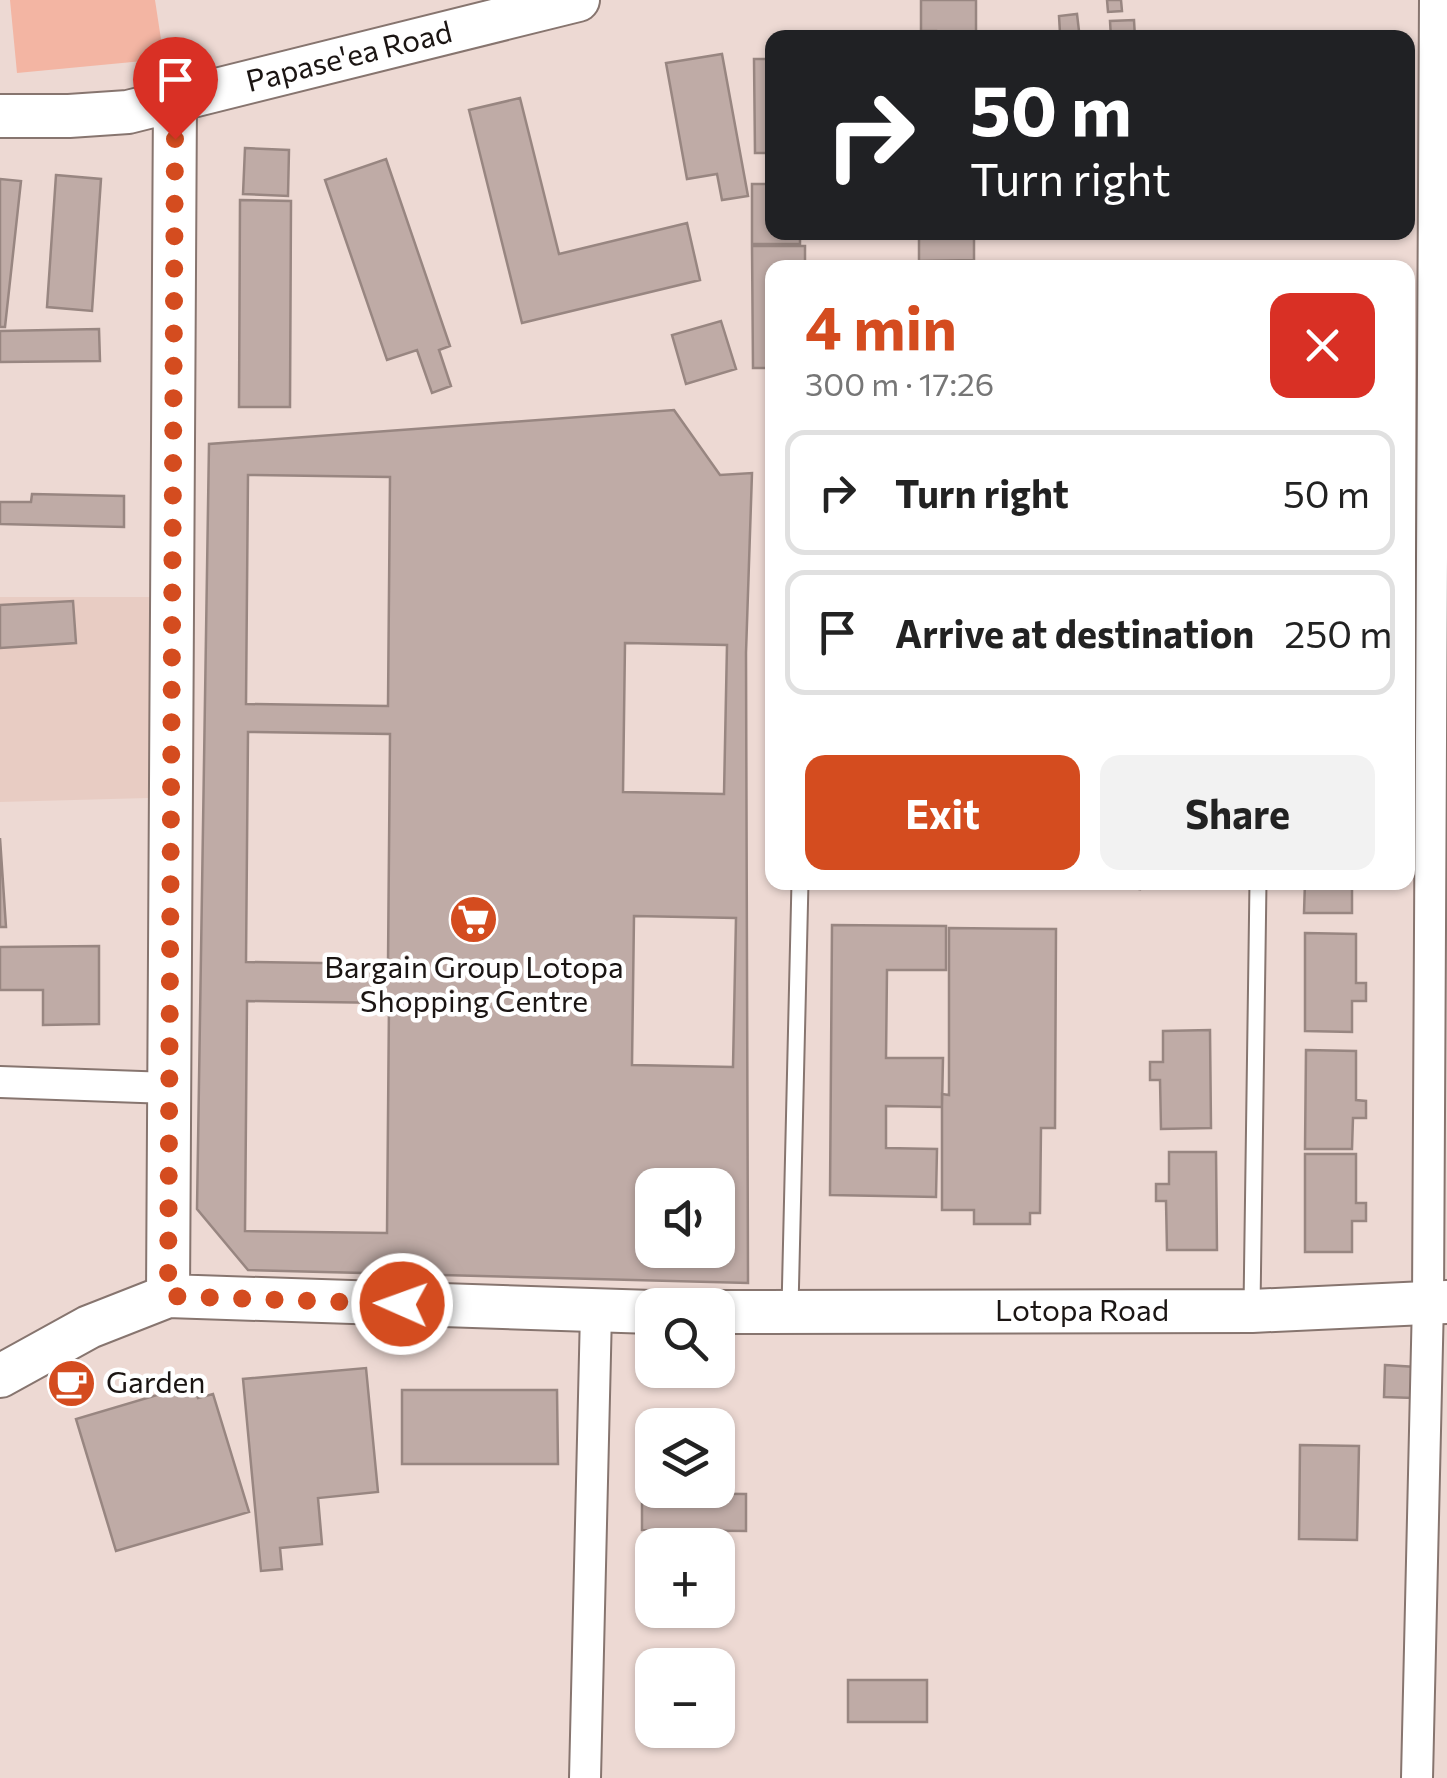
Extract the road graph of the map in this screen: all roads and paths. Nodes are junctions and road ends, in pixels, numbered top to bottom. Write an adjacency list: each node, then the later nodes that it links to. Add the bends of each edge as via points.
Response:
1 (578, 0): 3 (street, Papase'ea Road)
2 (1435, 0): 10 (street)
3 (176, 100): 4 (street, Papase'ea Road, via 128,112); 8 (street)
4 (0, 116)
5 (800, 890): 15 (lane)
6 (1258, 890): 11 (lane)
7 (0, 1082): 8 (street)
8 (169, 1088): 9 (street)
9 (168, 1296): 12 (street); 16 (street, via 89,1326)
10 (1438, 1302): 11 (street, Lotopa Road); 18 (street)
11 (1252, 1311): 15 (street, Lotopa Road)
12 (596, 1312): 13 (street); 17 (street)
13 (635, 1312)
14 (735, 1312): 15 (street, Lotopa Road)
15 (790, 1312)
16 (0, 1376)
17 (585, 1778)
18 (1418, 1778)

